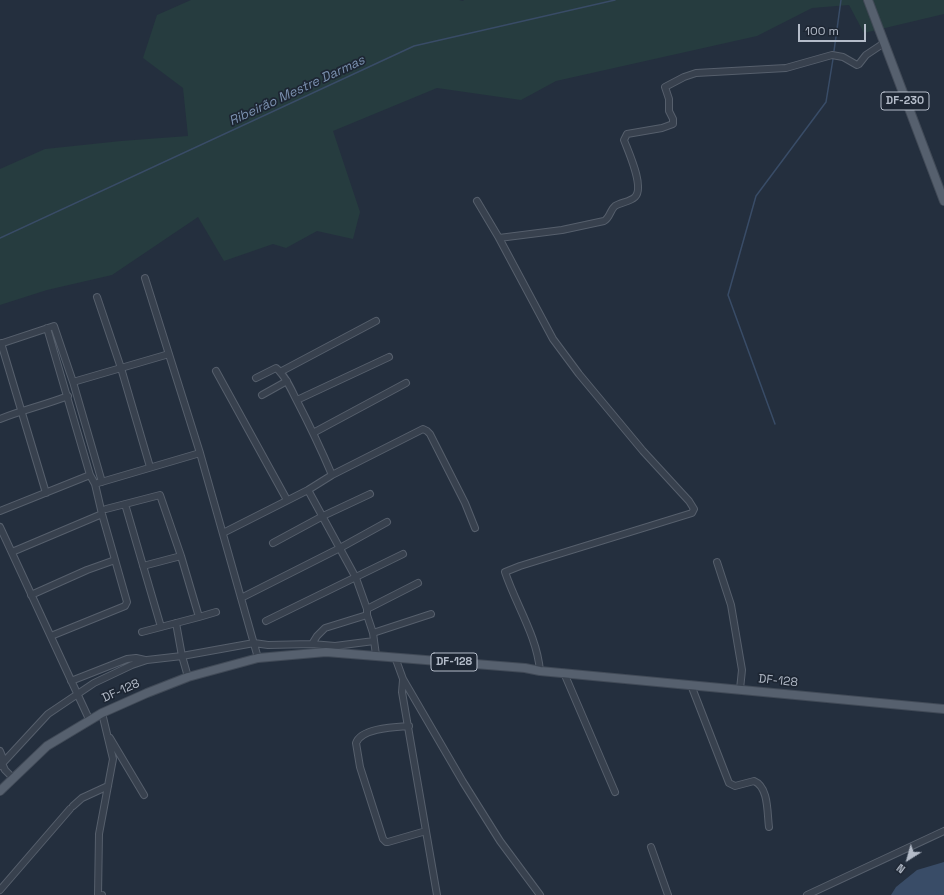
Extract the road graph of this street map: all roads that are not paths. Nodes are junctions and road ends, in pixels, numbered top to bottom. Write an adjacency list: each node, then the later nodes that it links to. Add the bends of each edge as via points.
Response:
1 (868, 0): 2 (main road, DF-230 / DF-230)
2 (884, 43): 4 (main road, DF-230 / DF-230); 5 (street, via 866,55 857,65 843,57 832,55 786,68 696,73 684,77 665,87 673,124 627,134 624,137 637,177 638,188 634,198 616,205 604,221 562,230)
3 (477, 201): 5 (street)
4 (944, 201)
5 (499, 238): 74 (street, via 554,339 584,380 694,510 692,513 505,572 532,639)
6 (145, 278): 11 (street)
7 (97, 297): 13 (street)
8 (376, 321): 15 (street)
9 (48, 328): 10 (street); 18 (street, via 54,326); 21 (street)
10 (1, 343): 23 (street)
11 (169, 354): 13 (street); 26 (street)
12 (389, 357): 22 (street)
13 (121, 368): 18 (street); 27 (street)
14 (216, 371): 34 (street)
15 (280, 372): 16 (street, via 276,368); 17 (street)
16 (256, 378)
17 (287, 381): 20 (street); 22 (street)
18 (72, 382): 30 (street)
19 (406, 383): 25 (street)
20 (262, 395)
21 (68, 396): 23 (street, via 47,405); 28 (street)
22 (296, 400): 25 (street)
23 (22, 410): 24 (street); 32 (street)
24 (0, 419)
25 (314, 433): 29 (street)
26 (200, 453): 27 (street); 43 (street)
27 (150, 467): 30 (street)
28 (90, 475): 30 (street); 32 (street)
29 (332, 475): 31 (street); 42 (street, via 423,429 430,434)
30 (98, 483): 38 (street)
31 (308, 490): 34 (street); 39 (street)
32 (46, 493): 37 (street)
33 (370, 494): 39 (street)
34 (287, 500): 43 (street)
35 (125, 504): 36 (street); 48 (street, via 160,495); 51 (street)
36 (106, 509)
37 (0, 511)
38 (102, 514): 46 (street); 49 (street)
39 (323, 516): 44 (street); 45 (street)
40 (387, 522): 45 (street)
41 (0, 527): 46 (street)
42 (475, 528)
43 (223, 533): 55 (street)
44 (273, 543)
45 (340, 548): 52 (street); 55 (street)
46 (12, 552): 54 (street)
47 (403, 554): 52 (street)
48 (181, 556): 51 (street); 59 (street)
49 (115, 560): 54 (street); 65 (street, via 127,605)
50 (717, 562): 80 (street, via 731,605 742,670)
51 (143, 566): 62 (street)
52 (356, 578): 57 (street); 60 (street)
53 (418, 584): 57 (street)
54 (31, 595): 65 (street)
55 (241, 598): 67 (street)
56 (216, 612): 59 (street)
57 (367, 612): 64 (street); 68 (street, via 325,628)
58 (431, 614): 64 (street)
59 (200, 617): 61 (street)
60 (266, 622)
61 (176, 623): 62 (street); 70 (street)
62 (161, 627): 63 (street)
63 (142, 632)
64 (373, 633): 66 (street)
65 (51, 636): 78 (street)
66 (374, 641): 68 (street, via 335,646); 69 (street)
67 (254, 643): 68 (street); 70 (street); 72 (street)
68 (312, 644)
69 (376, 655): 71 (main road, DF-128 / DF-128); 72 (main road, DF-128 / DF-128, via 326,652)
70 (182, 656): 73 (street); 76 (street)
71 (395, 657): 74 (main road, DF-128 / DF-128); 77 (street)
72 (258, 658): 76 (main road, DF-128 / DF-128)
73 (147, 660): 78 (street, via 127,659); 81 (street, via 100,680)
74 (540, 671): 75 (main road, DF-128 / DF-128)
75 (564, 673): 79 (main road, DF-128 / DF-128); 92 (street)
76 (188, 677): 83 (main road, DF-128 / DF-128)
77 (402, 679): 85 (street); 101 (street, via 475,802)
78 (72, 680): 81 (street)
79 (691, 685): 80 (main road, DF-128 / DF-128); 94 (street, via 729,783 735,786 754,782 762,786)
80 (740, 689): 82 (main road, DF-128 / DF-128)
81 (78, 694): 84 (street); 88 (street, via 48,714)
82 (944, 709)
83 (102, 712): 84 (main road, DF-128 / DF-128); 86 (street)
84 (89, 720): 89 (main road, DF-128 / DF-128, via 47,746)
85 (409, 726): 95 (street); 95 (street, via 386,728 360,736 356,743 360,767 383,839 388,842)
86 (106, 731): 90 (street, via 113,759); 93 (street)
87 (0, 751): 88 (street)
88 (2, 762): 89 (street)
89 (13, 778): 91 (main road, DF-128 / DF-128)
90 (108, 786): 98 (street, via 82,798 71,808); 99 (street, via 99,834 98,894)
91 (0, 791)
92 (615, 792)
93 (144, 795)
94 (769, 827)
95 (426, 831): 100 (street)
96 (944, 831): 103 (street)
97 (651, 847): 102 (street)
98 (0, 890)
99 (102, 895)
100 (437, 895)
101 (540, 895)
102 (668, 895)
103 (807, 895)

